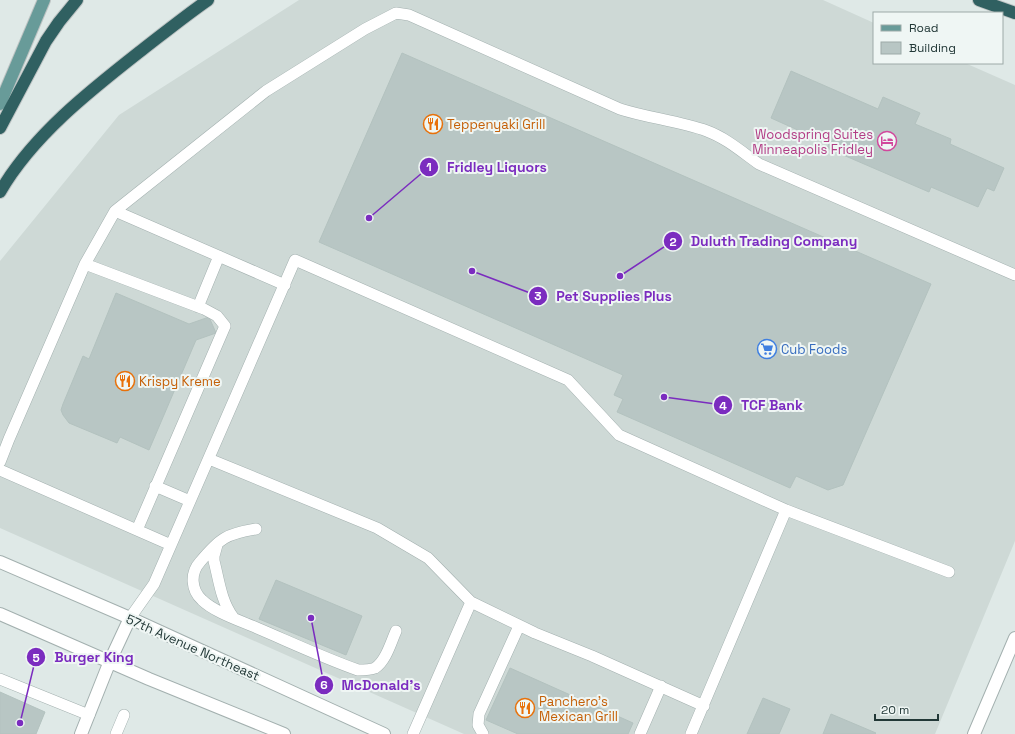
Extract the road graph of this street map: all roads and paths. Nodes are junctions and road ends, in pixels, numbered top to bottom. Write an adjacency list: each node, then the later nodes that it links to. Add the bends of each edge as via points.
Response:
1 (44, 0): 6 (main road)
2 (77, 0): 7 (highway, via 46,40)
3 (208, 0): 8 (highway, via 86,95 41,139 9,176)
4 (979, 0): 5 (highway)
5 (1015, 13)
6 (0, 104)
7 (0, 128)
8 (0, 192)
9 (115, 211): 10 (lane); 11 (lane); 12 (lane, via 266,91 365,29 396,13 409,15 620,110 707,131 721,137 759,164)
10 (219, 256): 13 (lane); 14 (lane)
11 (85, 264): 14 (lane); 16 (lane)
12 (1015, 275)
13 (285, 285): 15 (lane); 20 (lane, via 296,260 568,380 619,435)
14 (198, 307): 18 (lane, via 217,316 226,326)
15 (209, 459): 19 (lane); 27 (lane, via 377,528 428,558)
16 (0, 462)
17 (0, 470): 22 (lane)
18 (155, 486): 19 (lane); 22 (lane)
19 (190, 501): 24 (lane)
20 (786, 510): 26 (lane); 37 (lane)
21 (256, 529): 23 (lane, via 229,535)
22 (136, 530): 24 (lane)
23 (218, 542): 30 (lane, via 214,561 223,600); 30 (lane, via 198,565 193,581 202,600)
24 (171, 545): 29 (lane, via 154,584)
25 (0, 562): 29 (street, 57th Avenue Northeast)
26 (949, 572)
27 (471, 602): 31 (lane); 45 (lane)
28 (0, 614): 34 (street)
29 (130, 618): 34 (street); 44 (street, 57th Avenue Northeast)
30 (233, 618): 32 (lane, via 358,670 369,670 383,659)
31 (519, 626): 36 (lane); 46 (lane, via 479,714 478,725)
32 (396, 631)
33 (1015, 638): 49 (street)
34 (110, 661): 38 (street); 40 (street)
35 (0, 679): 38 (lane)
36 (661, 686): 37 (lane); 47 (lane)
37 (704, 706): 48 (lane)
38 (89, 715): 41 (street)
39 (124, 715): 42 (lane)
40 (271, 732): 43 (street)
41 (81, 734)
42 (116, 734)
43 (284, 734)
44 (384, 734)
45 (413, 734)
46 (483, 734)
47 (640, 734)
48 (691, 734)
49 (974, 734)

